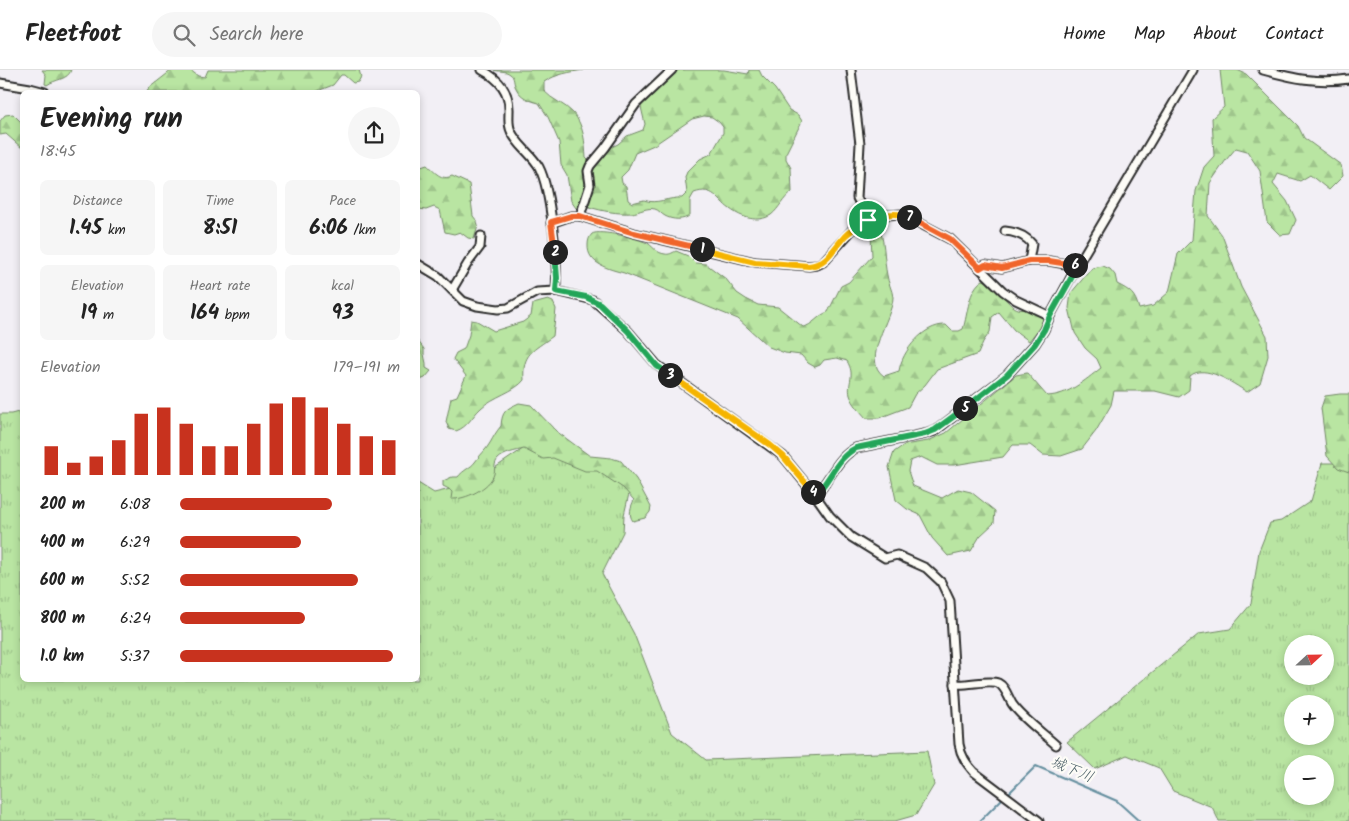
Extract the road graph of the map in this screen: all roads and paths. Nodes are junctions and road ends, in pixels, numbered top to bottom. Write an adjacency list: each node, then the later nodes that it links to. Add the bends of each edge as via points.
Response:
1 (482, 70): 11 (street, via 504,88 509,102 511,132 540,168)
2 (672, 70): 9 (street, via 636,104 590,166 590,185)
3 (851, 70): 10 (street, via 860,144 857,198)
4 (1193, 70): 16 (street)
5 (1263, 70): 6 (street, via 1302,80)
6 (1349, 80)
7 (0, 83): 8 (street)
8 (37, 90)
9 (580, 216): 10 (street, via 634,233 755,262 809,266 823,262 854,228); 11 (street)
10 (868, 220): 17 (street, via 902,214 950,239)
11 (551, 222): 19 (street)
12 (1005, 231): 14 (street, via 1016,232 1032,244)
13 (481, 236): 18 (street, via 480,248)
14 (1029, 261): 16 (street); 17 (street, via 1002,268 985,265)
15 (420, 265): 18 (street)
16 (1078, 266): 20 (street)
17 (980, 268): 20 (street, via 1016,300)
18 (452, 290): 19 (street, via 463,301 498,309 513,306 537,292)
19 (556, 291): 21 (street, via 586,297 600,304 657,366 776,450)
20 (1050, 316): 21 (street, via 1035,344 1012,369 943,425 925,434 856,448 841,458)
21 (815, 495): 22 (street, via 830,516 871,551 885,558 897,555 926,568 941,582 950,601)
22 (955, 684): 23 (street, via 997,683 1003,687 1013,706); 24 (street, via 959,744 967,764)
23 (1056, 745)
24 (1039, 821)

